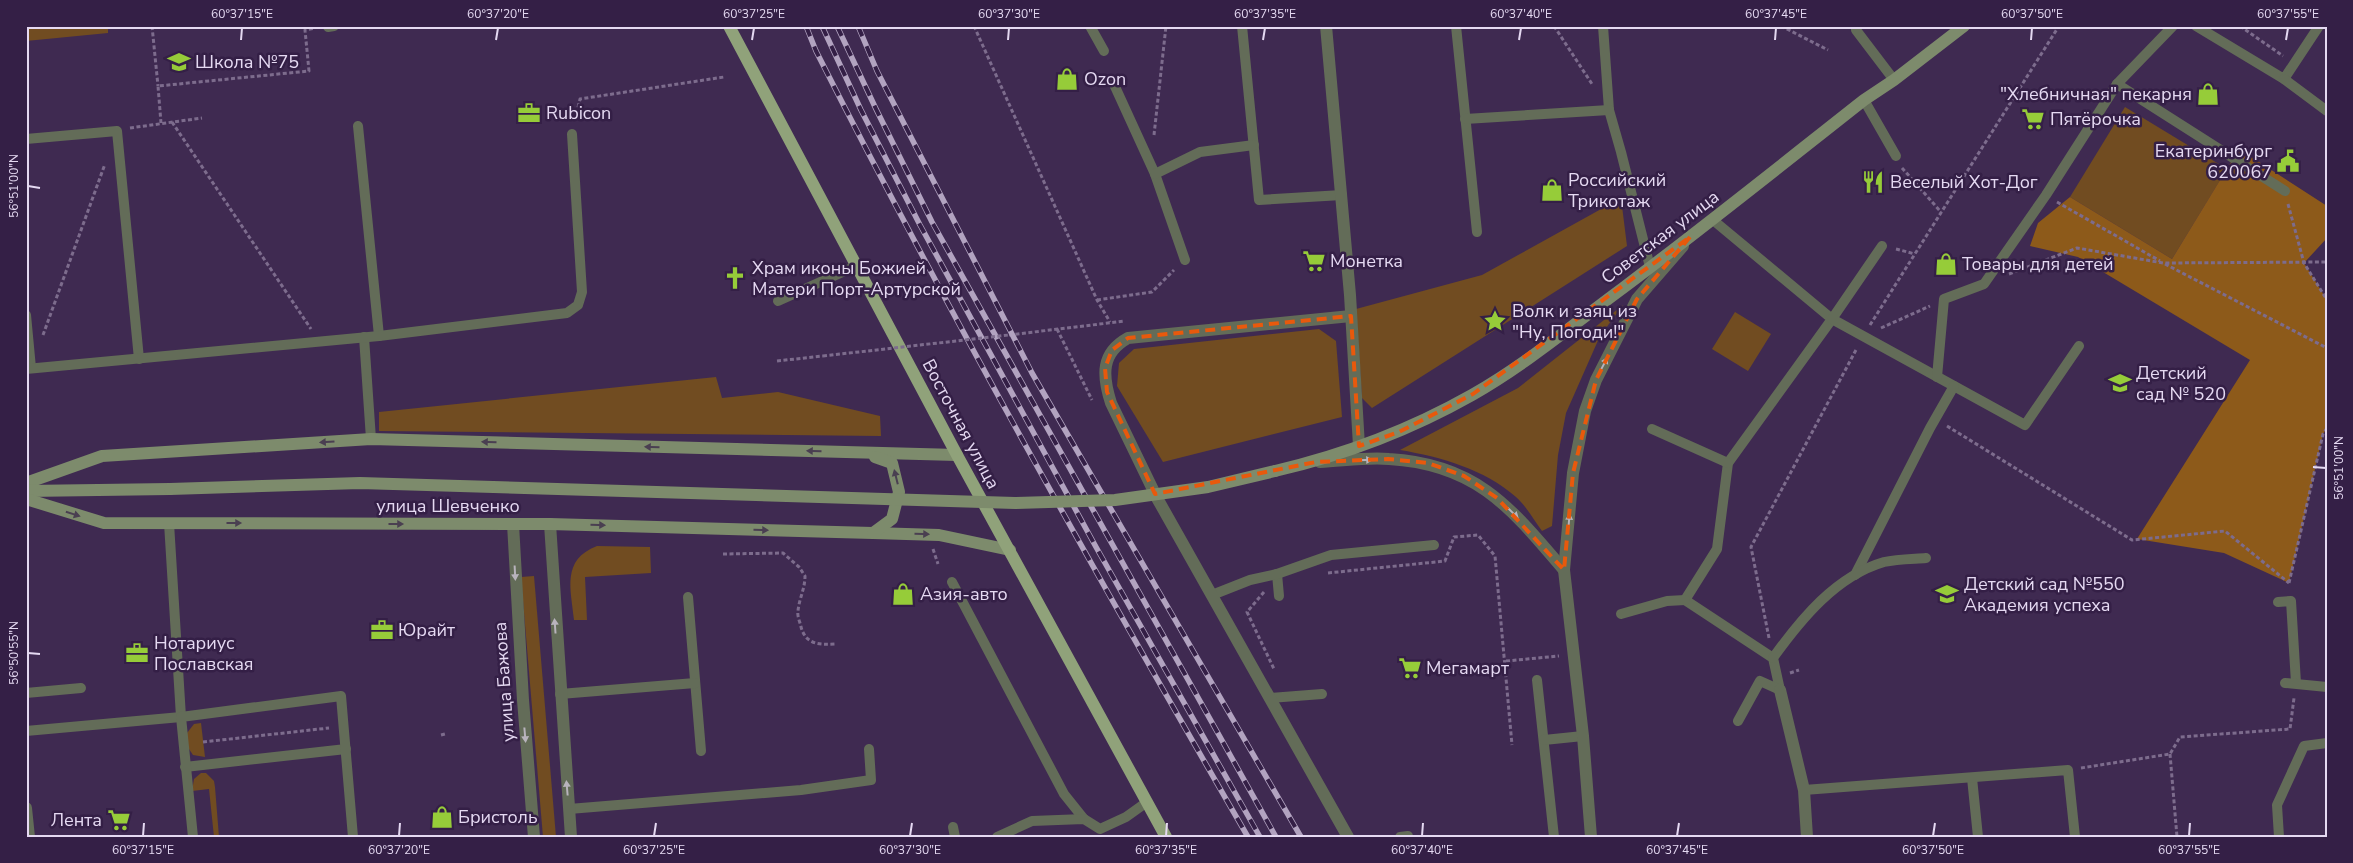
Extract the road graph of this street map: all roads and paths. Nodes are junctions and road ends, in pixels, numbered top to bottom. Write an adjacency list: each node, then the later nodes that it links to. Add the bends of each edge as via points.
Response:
1 (152, 26): 31 (path)
2 (334, 26): 20 (lane)
3 (730, 26): 60 (main road, Восточная улица)
4 (974, 26): 64 (path)
5 (1090, 26): 23 (lane)
6 (1166, 26): 46 (path)
7 (1242, 26): 43 (lane)
8 (1326, 26): 48 (street)
9 (1456, 26): 36 (lane)
10 (1554, 26): 30 (path)
11 (1603, 26): 33 (lane)
12 (1781, 26): 22 (path)
13 (1856, 26): 28 (lane)
14 (1964, 26): 28 (main road, Советская улица)
15 (2059, 26): 50 (path)
16 (2173, 26): 29 (lane)
17 (2196, 26): 26 (lane)
18 (2240, 26): 24 (path)
19 (2319, 26): 26 (lane)
20 (328, 27): 21 (path)
21 (304, 28): 31 (path, via 309,71)
22 (1828, 50)
23 (1104, 51)
24 (2286, 58)
25 (724, 77): 41 (path, via 580,99)
26 (2284, 79): 34 (lane)
27 (1112, 80): 46 (lane)
28 (1894, 80): 32 (main road, Советская улица)
29 (2117, 84): 47 (lane); 49 (lane)
30 (1592, 85)
31 (158, 86): 38 (path)
32 (1864, 100): 44 (lane); 51 (main road, Советская улица)
33 (1609, 110): 36 (lane); 61 (lane)
34 (2327, 111)
35 (202, 118): 37 (path)
36 (1465, 119): 52 (lane)
37 (172, 122): 38 (path); 76 (path)
38 (161, 123): 40 (path)
39 (358, 126): 72 (lane)
40 (117, 131): 42 (lane); 79 (lane)
41 (572, 134): 72 (lane, via 582,292 578,305 567,313)
42 (26, 139)
43 (1254, 146): 46 (lane, via 1200,152); 48 (lane, via 1259,200)
44 (1896, 156): 50 (path, via 1905,174)
45 (107, 158): 75 (path)
46 (1153, 169): 56 (lane)
47 (2284, 191): 59 (path)
48 (1342, 195): 68 (street)
49 (2046, 195): 58 (path); 62 (lane)
50 (1941, 212): 55 (path)
51 (1713, 220): 53 (main road, Советская улица); 69 (lane)
52 (1477, 232)
53 (1690, 237): 61 (main road, Советская улица); 106 (street, one-way to 53, via 1573,473 1585,411 1596,380 1637,299)
54 (1882, 246): 55 (path); 69 (lane)
55 (1915, 254): 74 (path)
56 (1185, 260): 64 (path, via 1152,292)
57 (2327, 262): 59 (path)
58 (2163, 263): 59 (path); 62 (path, via 2077,248); 78 (path)
59 (2304, 263): 65 (path)
60 (856, 266): 66 (lane); 90 (main road, Восточная улица)
61 (1650, 267): 88 (main road, Советская улица, via 1539,350 1473,394 1399,432)
62 (1984, 284): 63 (lane)
63 (1944, 299): 74 (path); 82 (lane)
64 (1097, 300): 70 (path)
65 (2327, 300)
66 (778, 301)
67 (26, 316): 81 (lane)
68 (1351, 316): 88 (street); 113 (street, via 1128,338 1112,350 1107,359 1105,368 1110,403 1157,498)
69 (1832, 319): 74 (lane); 92 (lane)
70 (1110, 322)
71 (1052, 329): 80 (path, bridge)
72 (379, 336): 73 (lane)
73 (364, 337): 76 (lane); 87 (lane)
74 (1863, 337): 82 (lane); 121 (path, via 1751,547)
75 (41, 341)
76 (320, 342): 79 (lane)
77 (2079, 346): 83 (lane, via 2025,425)
78 (2327, 348)
79 (138, 359): 81 (lane)
80 (777, 362)
81 (29, 369)
82 (1937, 377): 83 (lane)
83 (1954, 386): 84 (lane)
84 (1936, 419): 108 (lane); 111 (path, via 2132,540 2225,531)
85 (2327, 428): 111 (path)
86 (1652, 429): 92 (lane)
87 (371, 439): 89 (main road, one-way to 87); 93 (main road, one-way to 93, via 102,456)
88 (1359, 446): 91 (main road, Советская улица)
89 (863, 452): 90 (main road); 99 (main road, one-way to 89, via 892,519 899,492 892,463)
90 (956, 455): 102 (main road, Восточная улица)
91 (1316, 462): 94 (main road, Советская улица, bridge, via 1208,487 1115,500 1015,503 360,483); 106 (street, one-way to 106, via 1388,459 1428,463 1464,476 1497,498)
92 (1728, 463): 115 (lane, via 1717,549)
93 (26, 483)
94 (26, 491)
95 (26, 499): 96 (main road, улица Шевченко, one-way to 96, via 104,524)
96 (169, 523): 97 (main road, улица Шевченко, one-way to 97); 136 (lane)
97 (513, 524): 98 (main road, улица Шевченко); 161 (street, улица Бажова, one-way to 161, via 522,700)
98 (550, 524): 99 (main road, улица Шевченко, one-way to 99); 133 (street, one-way to 98)
99 (873, 532): 102 (main road, улица Шевченко, one-way to 102, via 938,534)
100 (1434, 545): 107 (lane, via 1331,555)
101 (932, 549): 105 (path)
102 (1010, 550): 153 (main road, Восточная улица)
103 (723, 554): 119 (path, via 783,553 790,558 805,576 797,612 804,635 819,645)
104 (1926, 558): 108 (lane, via 1885,562)
105 (938, 564)
106 (1564, 570): 140 (street)
107 (1277, 574): 112 (lane); 113 (lane, via 1250,580)
108 (1855, 575): 121 (lane, via 1822,599)
109 (1319, 576): 122 (path, via 1445,562 1454,537 1478,535 1495,556)
110 (952, 582): 156 (lane, via 1064,794)
111 (2289, 583): 116 (path)
112 (1279, 592): 124 (path, via 1264,593 1247,612)
113 (1212, 595): 135 (street)
114 (688, 596): 127 (lane)
115 (1685, 600): 118 (lane, via 1667,601); 121 (lane)
116 (2290, 601): 117 (lane); 128 (lane)
117 (2278, 602)
118 (1621, 614)
119 (836, 644)
120 (1560, 656): 122 (path)
121 (1772, 658): 131 (lane)
122 (1506, 661): 144 (path)
123 (1799, 670): 125 (path)
124 (1275, 671)
125 (1788, 673)
126 (1537, 680): 141 (lane)
127 (695, 683): 133 (lane); 147 (lane)
128 (2291, 683): 129 (lane); 148 (path, via 2290,729 2180,737)
129 (2327, 686)
130 (81, 688): 132 (lane)
131 (1780, 690): 137 (lane, via 1760,681); 152 (street)
132 (26, 693)
133 (560, 694): 155 (street, one-way to 133)
134 (1322, 694): 135 (lane)
135 (1270, 698): 165 (street)
136 (181, 717): 139 (lane); 145 (lane, via 341,696); 149 (lane)
137 (1738, 721)
138 (330, 728): 142 (path)
139 (26, 731)
140 (1583, 736): 141 (lane); 167 (street)
141 (1544, 740): 166 (lane)
142 (203, 742)
143 (2327, 743): 172 (lane, via 2304,746 2277,805)
144 (1512, 745)
145 (346, 749): 149 (lane); 160 (lane)
146 (869, 749): 155 (lane, via 871,780 802,790)
147 (701, 751)
148 (2170, 754): 150 (path); 171 (path)
149 (185, 767): 159 (lane)
150 (2068, 770): 151 (lane); 170 (lane)
151 (1972, 778): 152 (lane); 169 (lane)
152 (1804, 790): 168 (street)
153 (1147, 802): 157 (lane); 164 (main road, Восточная улица)
154 (26, 808): 158 (street)
155 (569, 809): 162 (street)
156 (1084, 819): 157 (lane); 163 (lane, via 1032,821)
157 (1102, 833)
158 (29, 837)
159 (193, 837)
160 (353, 837)
161 (534, 837)
162 (571, 837)
163 (997, 837)
164 (1166, 837)
165 (1348, 837)
166 (1554, 837)
167 (1591, 837)
168 (1807, 837)
169 (1978, 837)
170 (2074, 837)
171 (2176, 837)
172 (2279, 837)

